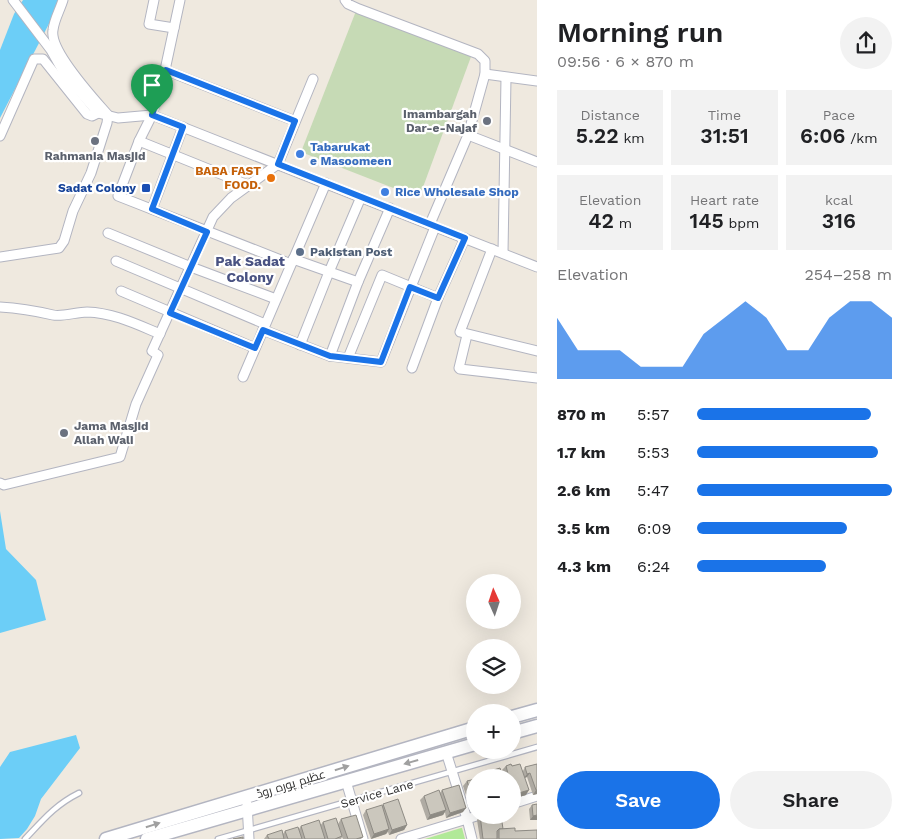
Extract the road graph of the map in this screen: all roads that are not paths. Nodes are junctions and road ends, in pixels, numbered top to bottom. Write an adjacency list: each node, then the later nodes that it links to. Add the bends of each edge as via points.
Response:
1 (13, 0): 12 (street, via 51,50 64,73)
2 (63, 0): 12 (street, via 52,32 56,45 72,73)
3 (154, 0): 6 (street, via 149,24)
4 (180, 0): 6 (street)
5 (345, 0): 8 (street, via 359,9 478,54 485,61)
6 (174, 28): 7 (street)
7 (166, 70): 13 (street); 14 (street)
8 (485, 74): 9 (street); 16 (street)
9 (506, 78): 11 (street); 19 (street)
10 (313, 79): 14 (street)
11 (537, 81)
12 (103, 114): 13 (street, via 118,118); 17 (street, via 87,114 38,58 34,60); 34 (street, via 107,123 91,173 59,248)
13 (152, 115): 15 (street); 18 (street)
14 (295, 121): 22 (street)
15 (183, 127): 20 (street); 22 (street)
16 (468, 135): 19 (street); 28 (street)
17 (0, 136)
18 (139, 141): 20 (street); 27 (street, via 118,196)
19 (505, 150): 21 (street); 33 (street)
20 (173, 155): 24 (street); 27 (street)
21 (537, 162)
22 (278, 164): 23 (street); 24 (street)
23 (326, 183): 25 (street); 36 (street)
24 (248, 185): 29 (street, via 213,217)
25 (361, 197): 26 (street); 39 (street)
26 (390, 208): 28 (street); 40 (street)
27 (152, 209): 29 (street)
28 (432, 226): 31 (street); 41 (street)
29 (207, 232): 36 (street); 37 (street)
30 (108, 233): 37 (street)
31 (465, 238): 32 (street); 44 (street)
32 (492, 249): 33 (street); 50 (street, via 460,332)
33 (503, 253): 38 (street)
34 (0, 257)
35 (116, 260): 42 (street)
36 (292, 261): 39 (street); 45 (street)
37 (191, 267): 42 (street); 45 (street)
38 (537, 267)
39 (329, 272): 40 (street); 51 (street)
40 (358, 282): 54 (street)
41 (410, 287): 44 (street); 55 (street, via 381,362); 55 (street, via 382,276)
42 (181, 289): 47 (street); 48 (street)
43 (121, 291): 47 (street)
44 (438, 298): 56 (street)
45 (276, 299): 48 (street)
46 (0, 307): 49 (street, via 54,315 106,313)
47 (170, 313): 49 (street); 52 (street)
48 (264, 327): 51 (street); 52 (street)
49 (160, 334): 59 (street, via 152,351 158,355 136,404 120,457 4,485)
50 (467, 335): 53 (street); 58 (street, via 460,369)
51 (300, 345): 54 (street)
52 (255, 348): 57 (street)
53 (537, 350)
54 (330, 356): 55 (street)
55 (348, 358)
56 (412, 368)
57 (243, 377)
58 (537, 378)
59 (0, 483)
60 (537, 710): 61 (main road)
61 (521, 714)
62 (537, 726): 63 (main road)
63 (521, 730)
64 (466, 731): 74 (main road, عظیم پورہ روڈ, one-way to 64)
65 (466, 746): 67 (main road, عظیم پورہ روڈ)
66 (537, 747): 68 (lane, Service Lane)
67 (446, 752): 68 (street); 69 (main road, عظیم پورہ روڈ, one-way to 69)
68 (452, 772): 72 (lane, Service Lane); 75 (street)
69 (346, 781): 72 (street); 74 (main road, عظیم پورہ روڈ)
70 (79, 793): 79 (lane, via 52,810)
71 (537, 796): 73 (street)
72 (352, 801): 78 (lane, Service Lane); 83 (street)
73 (521, 801)
74 (247, 803): 78 (street); 80 (main road, عظیم پورہ روڈ, one-way to 74); 81 (main road, عظیم پورہ روڈ)
75 (466, 816)
76 (466, 819): 84 (street)
77 (468, 824): 85 (street)
78 (249, 835): 82 (lane, Service Lane)
79 (25, 839)
80 (106, 839)
81 (147, 839)
82 (218, 839)
83 (363, 839)
84 (401, 839)
85 (472, 839)

